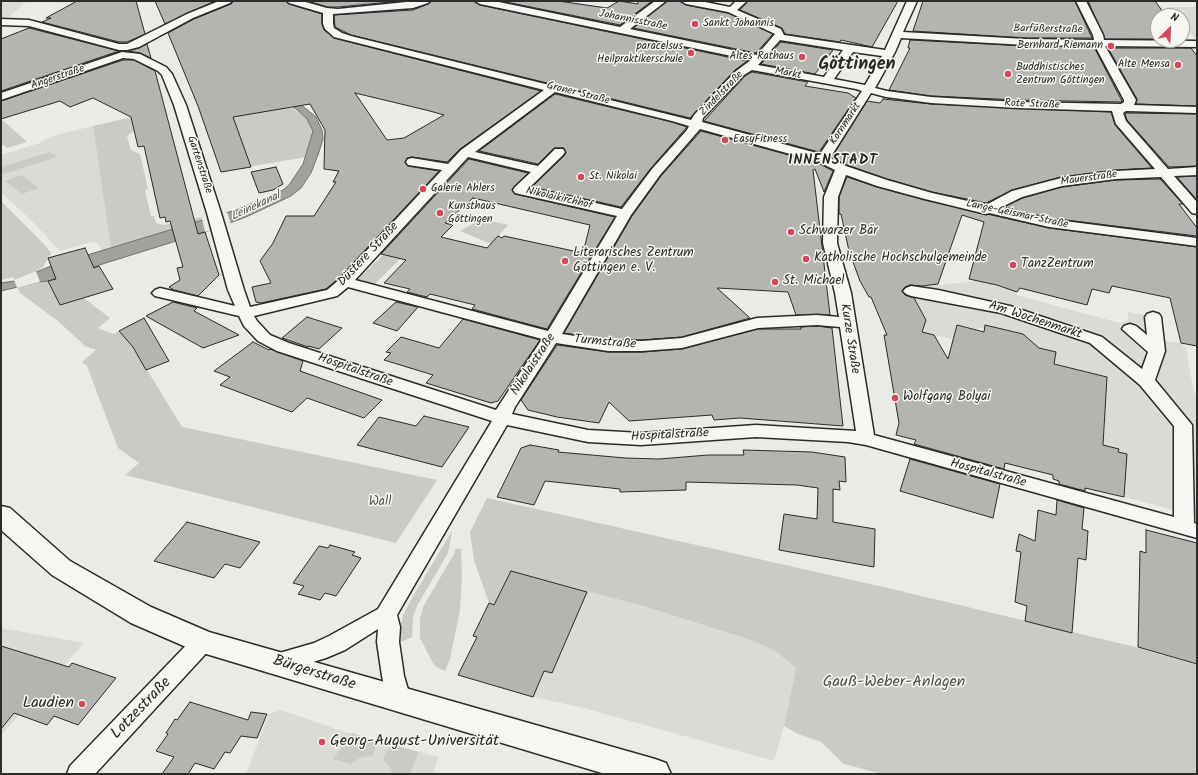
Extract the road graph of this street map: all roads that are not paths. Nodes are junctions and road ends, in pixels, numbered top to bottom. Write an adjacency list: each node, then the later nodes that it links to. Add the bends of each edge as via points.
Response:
1 (227, 1): 18 (street, Angerstraße)
2 (292, 1): 10 (street)
3 (425, 1): 10 (street, via 413,5 346,12)
4 (480, 1): 12 (street, Johannisstraße)
5 (661, 1): 12 (street)
6 (686, 1): 9 (street)
7 (912, 1): 14 (street, Kornmarkt)
8 (1081, 1): 15 (street, via 1098,35)
9 (736, 6): 13 (street, via 736,13)
10 (328, 11): 23 (street, Groner Straße, via 330,29 342,37)
11 (1, 22): 18 (street, Gartenstraße, via 28,23)
12 (622, 30): 20 (street, Johannisstraße)
13 (777, 34): 17 (street, via 833,47); 20 (street, Zindelstraße)
14 (898, 35): 15 (street, Barfüßerstraße); 19 (street, Kornmarkt)
15 (1099, 43): 16 (street, Barfüßerstraße); 26 (street, via 1130,100)
16 (1197, 44)
17 (850, 48): 19 (street); 22 (street)
18 (116, 52): 25 (street, Angerstraße, via 89,68); 45 (street, Gartenstraße, via 136,56 167,74 180,105)
19 (888, 54): 24 (street, Kornmarkt)
20 (759, 59): 21 (street, Zindelstraße)
21 (750, 67): 22 (street, Markt); 28 (street, Zindelstraße, via 735,78 698,117)
22 (827, 81): 24 (street, Markt)
23 (554, 88): 28 (street, Groner Straße); 30 (street, Düstere Straße)
24 (868, 90): 26 (street, Rote Straße, via 903,97 970,102); 31 (street, Kornmarkt)
25 (1, 97)
26 (1126, 107): 27 (street, Rote Straße); 37 (street, via 1117,112 1120,122)
27 (1197, 110)
28 (695, 124): 31 (street, Groner Straße); 40 (street, Nikolaistraße, via 693,131 656,172)
29 (559, 152): 35 (street, Nikolaikirchhof)
30 (465, 153): 33 (street, Düstere Straße); 35 (street, Nikolaikirchhof)
31 (823, 159): 34 (street, Groner Straße)
32 (412, 162): 33 (street)
33 (450, 168): 42 (street, Düstere Straße)
34 (842, 169): 38 (street, Lange-Geismar-Straße, via 882,183); 47 (street, Kurze Straße, via 831,197 830,243 843,292)
35 (540, 170): 40 (street, Nikolaikirchhof, via 520,190)
36 (1197, 171): 37 (street, Mauerstraße)
37 (1165, 172): 38 (street, Mauerstraße, via 1061,182 1017,194); 39 (street)
38 (986, 210): 41 (street, Lange-Geismar-Straße, via 1070,227)
39 (1197, 210)
40 (625, 214): 49 (street, Nikolaistraße)
41 (1197, 242)
42 (345, 282): 45 (street, Düstere Straße, via 332,293); 49 (street, Turmstraße)
43 (911, 291): 51 (street, Am Wochenmarkt, via 1005,309 1096,340)
44 (160, 293): 45 (street)
45 (245, 313): 52 (street, Hospitalstraße, via 256,331 273,343)
46 (1153, 317): 50 (street)
47 (846, 323): 49 (street, Turmstraße, via 817,320 757,323 682,343 655,346 608,346); 53 (street, Kurze Straße)
48 (1130, 329): 50 (street)
49 (552, 337): 52 (street, Nikolaistraße)
50 (1157, 351): 51 (street)
51 (1146, 381): 55 (street, Am Wochenmarkt, via 1183,425)
52 (502, 418): 53 (street, Hospitalstraße, via 588,436 605,437 641,439 756,431); 56 (street, Nikolaistraße)
53 (866, 439): 55 (street, Hospitalstraße)
54 (1, 516): 57 (main road, Bürgerstraße, via 61,568 141,615)
55 (1191, 529)
56 (386, 615): 58 (street, Nikolaistraße, via 337,643); 59 (street, via 393,676)
57 (203, 642): 58 (main road, Bürgerstraße); 60 (street, Lotzestraße)
58 (277, 663): 59 (main road, Bürgerstraße)
59 (399, 700): 61 (main road, Bürgerstraße)
60 (79, 774)
61 (655, 774)

